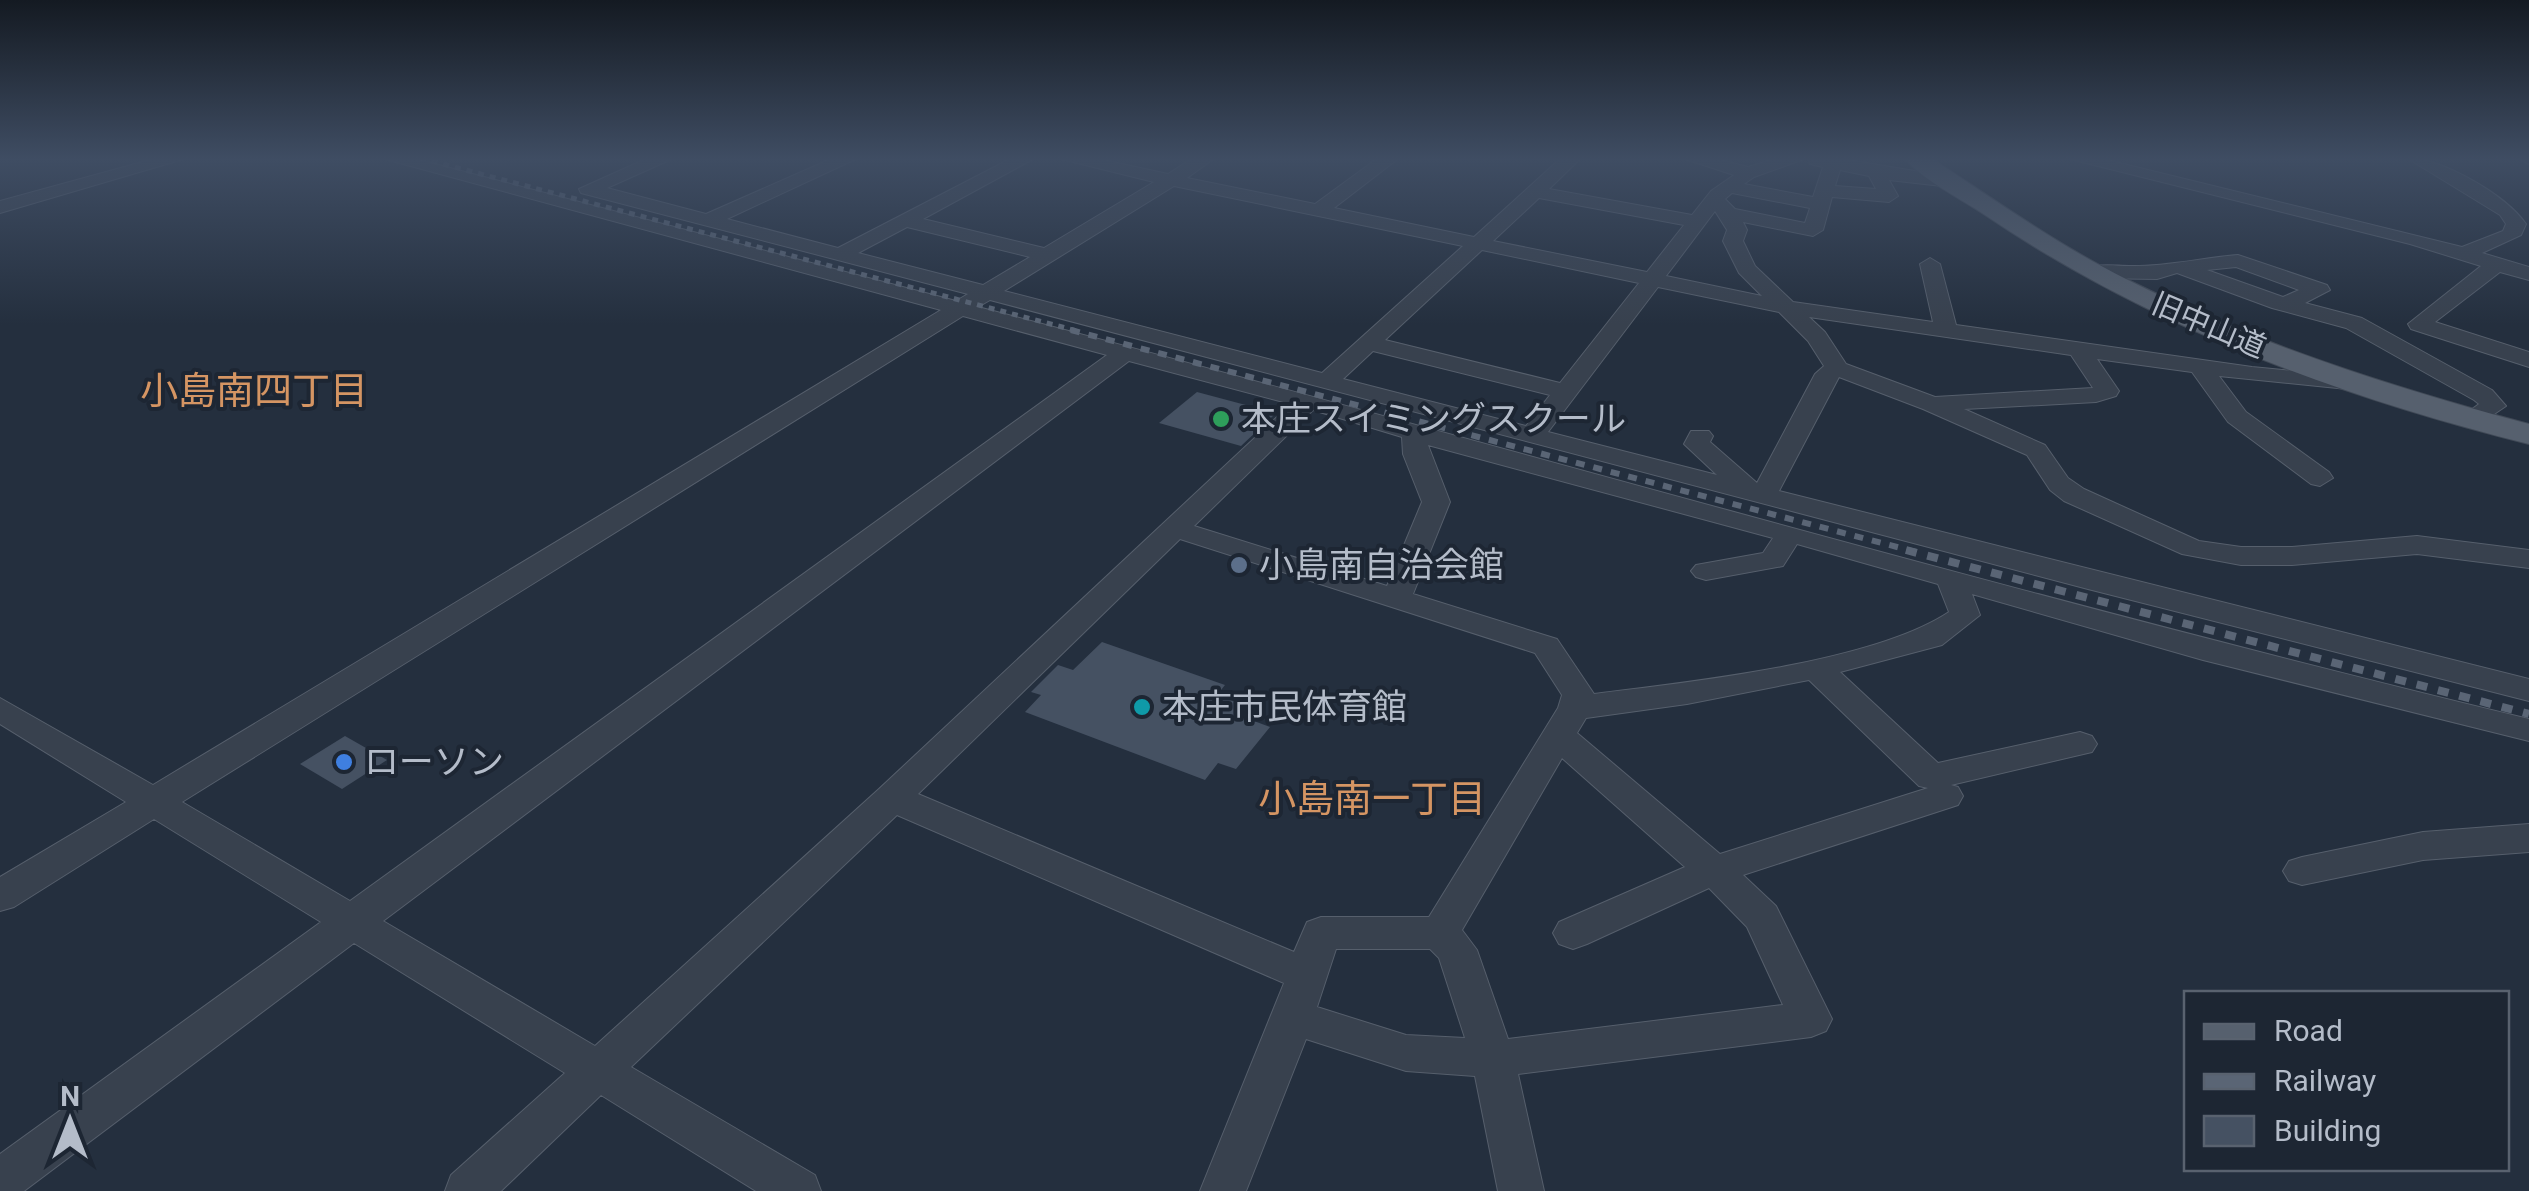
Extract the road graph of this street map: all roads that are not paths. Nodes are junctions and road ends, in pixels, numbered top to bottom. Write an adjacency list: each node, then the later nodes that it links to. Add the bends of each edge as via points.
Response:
1 (601, 214): 32 (street)
2 (683, 214): 16 (street)
3 (722, 214): 16 (street)
4 (920, 214): 17 (street)
5 (1116, 214): 22 (street)
6 (1335, 214): 19 (street)
7 (1509, 214): 19 (street)
8 (1653, 214): 18 (street)
9 (1709, 214): 18 (street)
10 (1729, 214): 31 (street, via 1746,269)
11 (1764, 214): 12 (street, via 1813,230)
12 (1819, 214)
13 (2001, 214): 26 (main road, 旧中山道)
14 (2300, 214): 20 (street)
15 (2508, 214): 20 (street, via 2516,224 2511,235)
16 (708, 220): 21 (street)
17 (906, 221): 21 (street); 22 (street)
18 (1699, 222): 28 (street)
19 (1474, 244): 28 (street); 34 (street)
20 (2463, 254): 24 (street)
21 (840, 255): 29 (street)
22 (1047, 255): 29 (street)
23 (1930, 264): 33 (street)
24 (2497, 264): 27 (street); 37 (street, via 2418,324)
25 (2177, 266): 26 (street, via 2157,273); 30 (street); 30 (street, via 2238,261 2318,290)
26 (2094, 272): 40 (main road, 旧中山道, via 2191,319)
27 (2529, 274)
28 (1652, 279): 31 (street); 42 (street)
29 (991, 291): 32 (street); 41 (street)
30 (2284, 304): 44 (street, via 2354,323 2494,406)
31 (1784, 306): 33 (street); 39 (street, via 1818,337)
32 (962, 309): 36 (street); 65 (street)
33 (1946, 330): 35 (street)
34 (1368, 343): 41 (street); 42 (street)
35 (2079, 349): 38 (street); 43 (street, via 2107,391)
36 (1123, 354): 41 (street); 70 (street)
37 (2529, 360)
38 (2199, 366): 40 (street); 49 (street, via 2237,417)
39 (1838, 369): 43 (street); 50 (street, via 1827,374)
40 (2356, 383): 44 (main road, 旧中山道)
41 (1318, 390): 45 (street); 46 (street); 51 (street)
42 (1566, 392): 46 (street)
43 (1932, 404): 53 (street, via 2036,450 2074,495 2192,548 2292,556 2417,545)
44 (2472, 418): 47 (main road, 旧中山道)
45 (1414, 433): 52 (street); 56 (street, via 1436,502)
46 (1533, 434): 50 (street)
47 (2529, 434)
48 (1700, 436): 50 (street, via 1697,444)
49 (2320, 478)
50 (1755, 493): 58 (street)
51 (1176, 529): 56 (street); 64 (street)
52 (1790, 534): 54 (street, via 1773,560); 55 (street)
53 (2529, 559)
54 (1706, 571)
55 (1951, 578): 57 (street, via 1965,615 1932,638); 61 (street)
56 (1396, 599): 60 (street, via 1546,646 1578,695)
57 (1816, 668): 60 (street); 62 (street, via 1931,778)
58 (2529, 690)
59 (0, 709): 65 (street)
60 (1566, 722): 67 (street); 71 (street)
61 (2529, 730)
62 (2080, 744)
63 (1945, 796): 67 (street)
64 (892, 798): 73 (street); 76 (street)
65 (154, 802): 69 (street); 70 (street)
66 (2529, 838): 68 (street, via 2422,846)
67 (1714, 870): 72 (street); 75 (street, via 1762,917 1811,1019)
68 (2302, 871)
69 (0, 896)
70 (354, 923): 76 (street); 77 (street)
71 (1440, 932): 73 (street, via 1320,932); 75 (street, via 1457,950)
72 (1573, 932)
73 (1306, 975): 74 (street)
74 (1293, 1017): 75 (street, via 1406,1053); 80 (street)
75 (1493, 1060): 81 (street)
76 (596, 1071): 78 (street); 79 (street)
77 (0, 1182)
78 (468, 1191)
79 (798, 1191)
80 (1223, 1191)
81 (1521, 1191)

